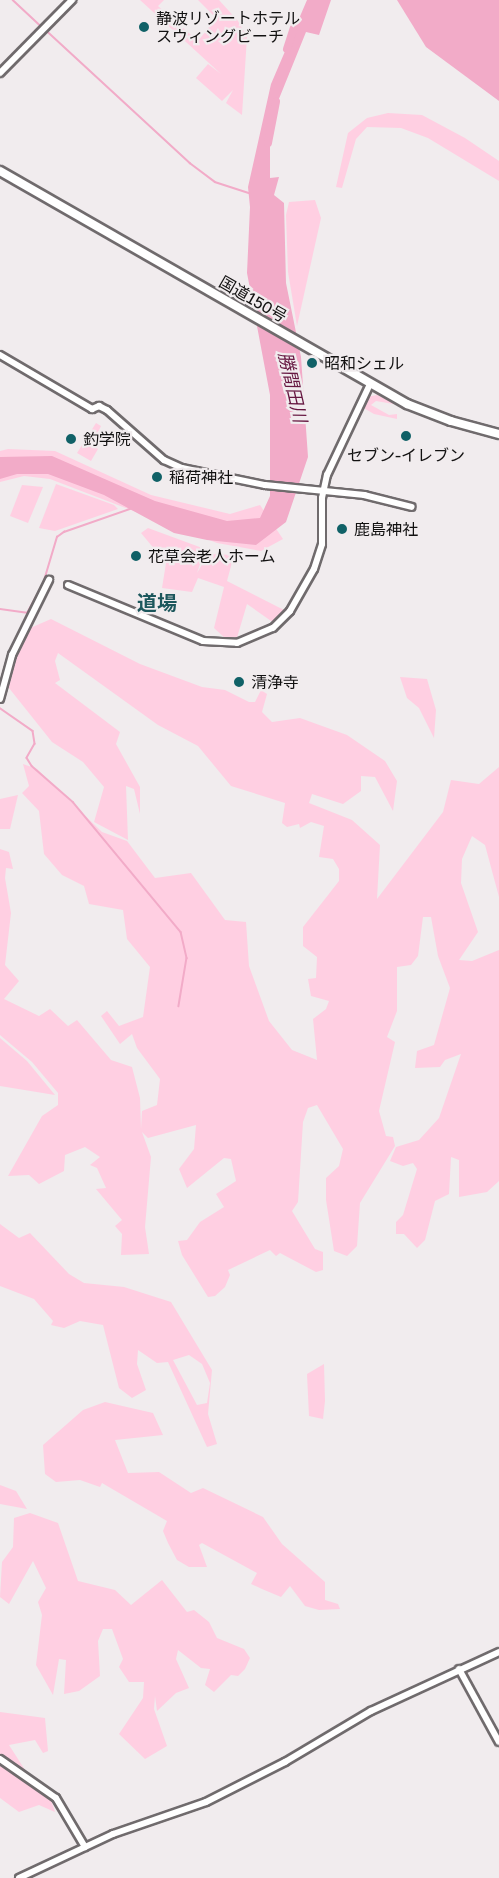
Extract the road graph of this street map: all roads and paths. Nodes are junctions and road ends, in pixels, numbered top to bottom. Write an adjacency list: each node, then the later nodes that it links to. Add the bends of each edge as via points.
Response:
1 (72, 0): 2 (street)
2 (0, 74)
3 (0, 171): 5 (highway, 国道150号)
4 (0, 356): 7 (street, via 92,409 99,406 107,410 170,463 267,486)
5 (370, 384): 6 (highway, 国道150号, via 424,411); 7 (street, via 348,423)
6 (499, 434)
7 (323, 492): 8 (street, via 364,495); 10 (street, via 322,544 314,570 290,611 260,636 230,644 203,641)
8 (412, 507)
9 (49, 580): 11 (street, via 12,655)
10 (68, 585)
11 (0, 699)
12 (499, 1652): 13 (street)
13 (459, 1669): 14 (street); 16 (street, via 371,1711 226,1793)
14 (499, 1742)
15 (0, 1759): 16 (street, via 56,1798)
16 (85, 1847): 17 (street)
17 (20, 1878)

